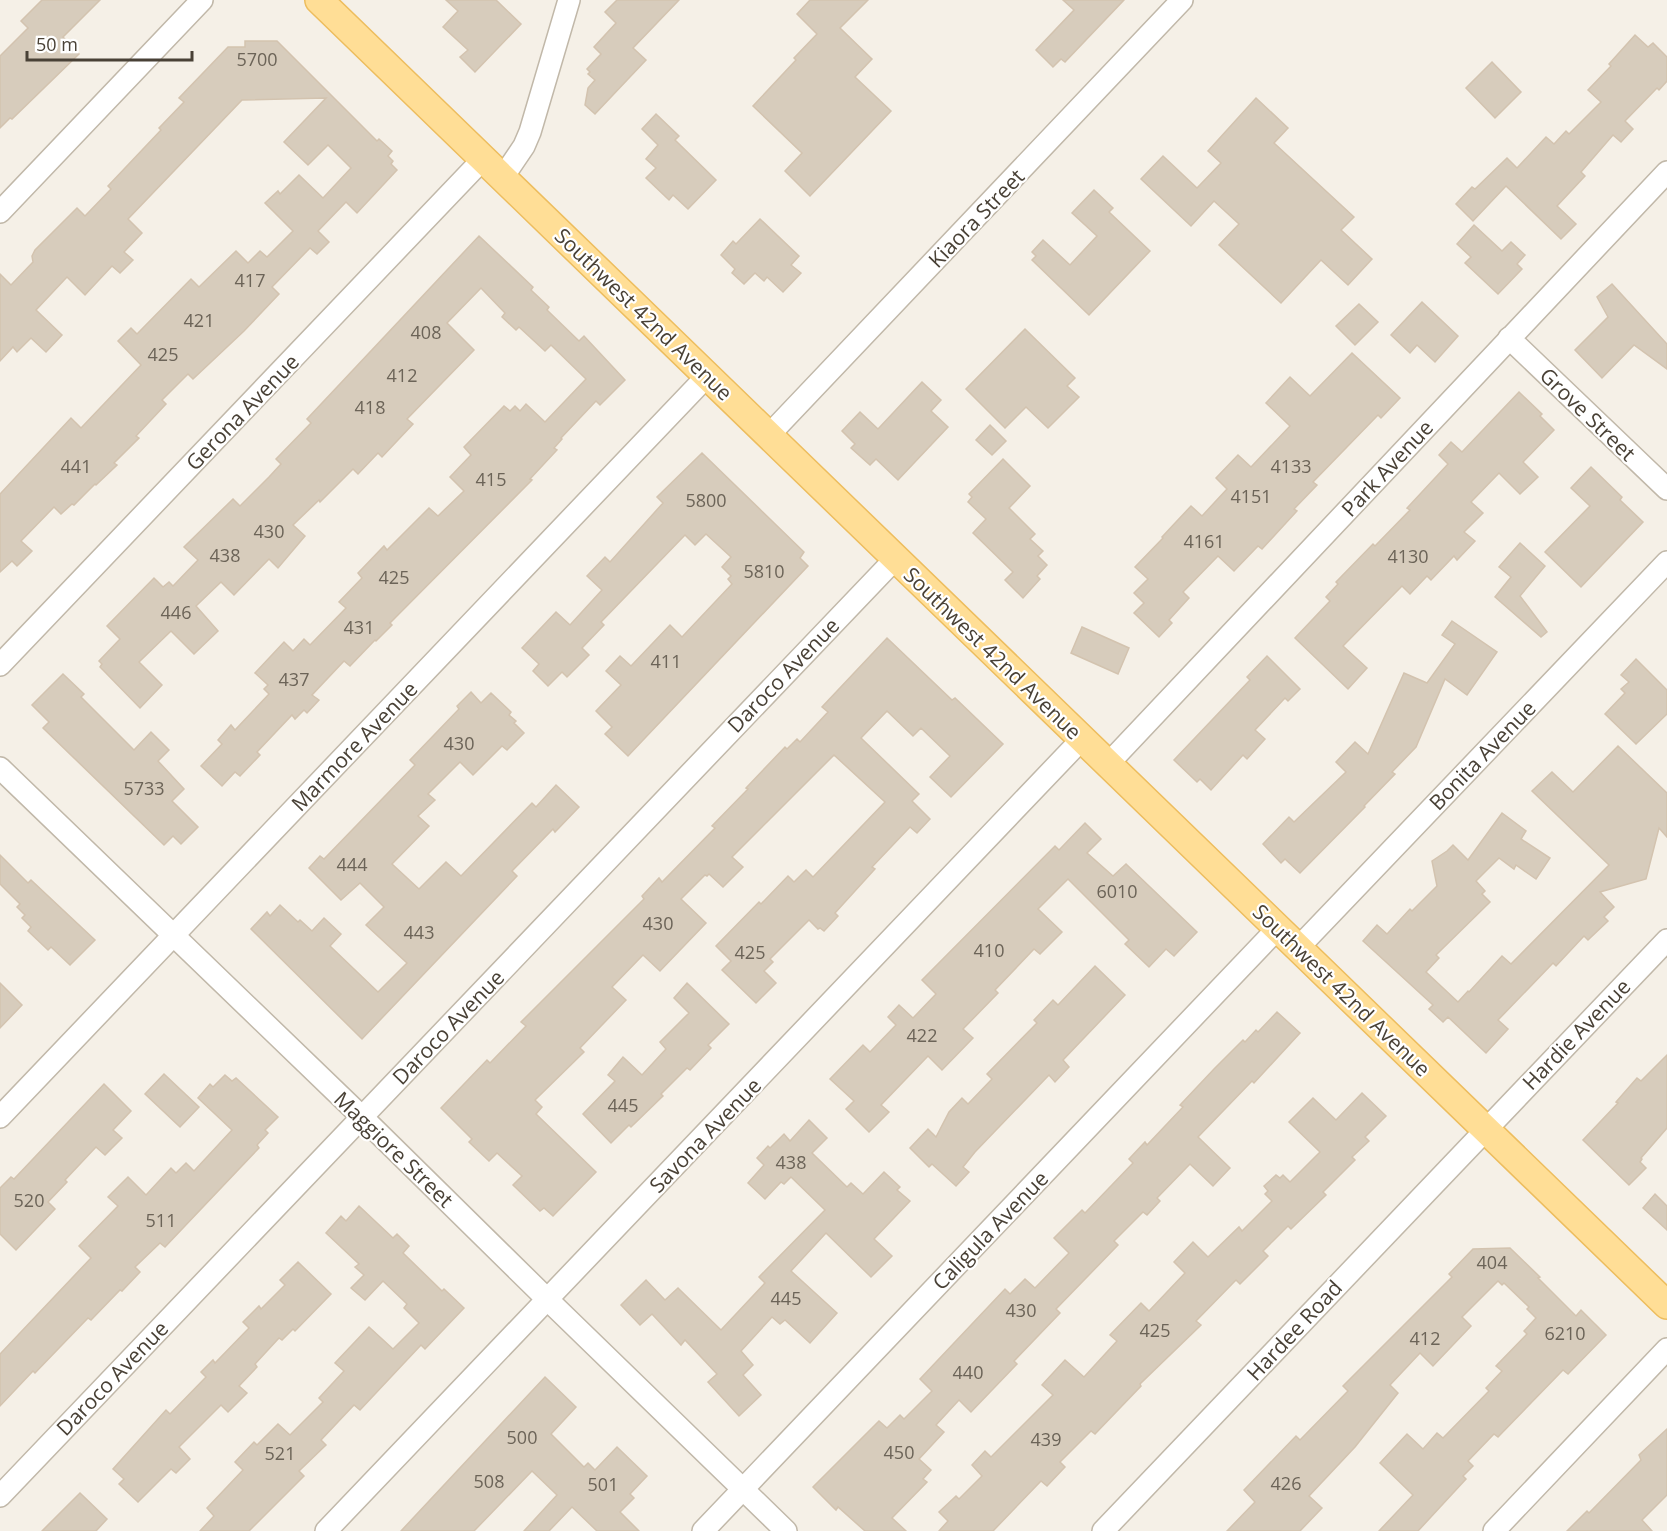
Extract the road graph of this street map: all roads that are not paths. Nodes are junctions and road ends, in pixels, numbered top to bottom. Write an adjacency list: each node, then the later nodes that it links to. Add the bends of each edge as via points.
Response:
1 (202, 0): 8 (street)
2 (319, 0): 5 (main road, Southwest 42nd Avenue)
3 (569, 0): 7 (street, via 530,132)
4 (1182, 0): 11 (street, Kiaora Street)
5 (484, 158): 7 (main road, Southwest 42nd Avenue); 15 (street, Gerona Avenue)
6 (1667, 172): 9 (street, Park Avenue)
7 (503, 177): 10 (main road, Southwest 42nd Avenue)
8 (0, 212)
9 (1509, 338): 12 (street, Grove Street); 17 (street, Park Avenue)
10 (708, 375): 11 (main road, Southwest 42nd Avenue); 20 (street, Marmore Avenue)
11 (769, 435): 13 (main road, Southwest 42nd Avenue)
12 (1667, 489)
13 (896, 558): 16 (main road, Southwest 42nd Avenue); 24 (street, Daroco Avenue)
14 (1667, 562): 22 (street, Bonita Avenue)
15 (0, 665)
16 (1082, 739): 17 (main road, Southwest 42nd Avenue); 26 (street, Savona Avenue)
17 (1108, 764): 19 (main road, Southwest 42nd Avenue)
18 (0, 768): 20 (street, Maggiore Street)
19 (1278, 928): 22 (main road, Southwest 42nd Avenue); 29 (street, Caligula Avenue)
20 (173, 936): 23 (street, Marmore Avenue); 24 (street, Maggiore Street)
21 (1667, 940): 25 (street, Hardie Avenue)
22 (1298, 948): 25 (main road, Southwest 42nd Avenue)
23 (0, 1117)
24 (362, 1117): 26 (street, Maggiore Street); 30 (street, Daroco Avenue)
25 (1485, 1128): 27 (main road, Southwest 42nd Avenue); 34 (street, Hardee Road)
26 (548, 1300): 29 (street, Maggiore Street); 31 (street, Savona Avenue)
27 (1667, 1305)
28 (1667, 1349): 35 (street)
29 (742, 1489): 32 (street, Caligula Avenue); 33 (street, Maggiore Street)
30 (0, 1496)
31 (326, 1531)
32 (703, 1531)
33 (786, 1531)
34 (1103, 1531)
35 (1494, 1531)

